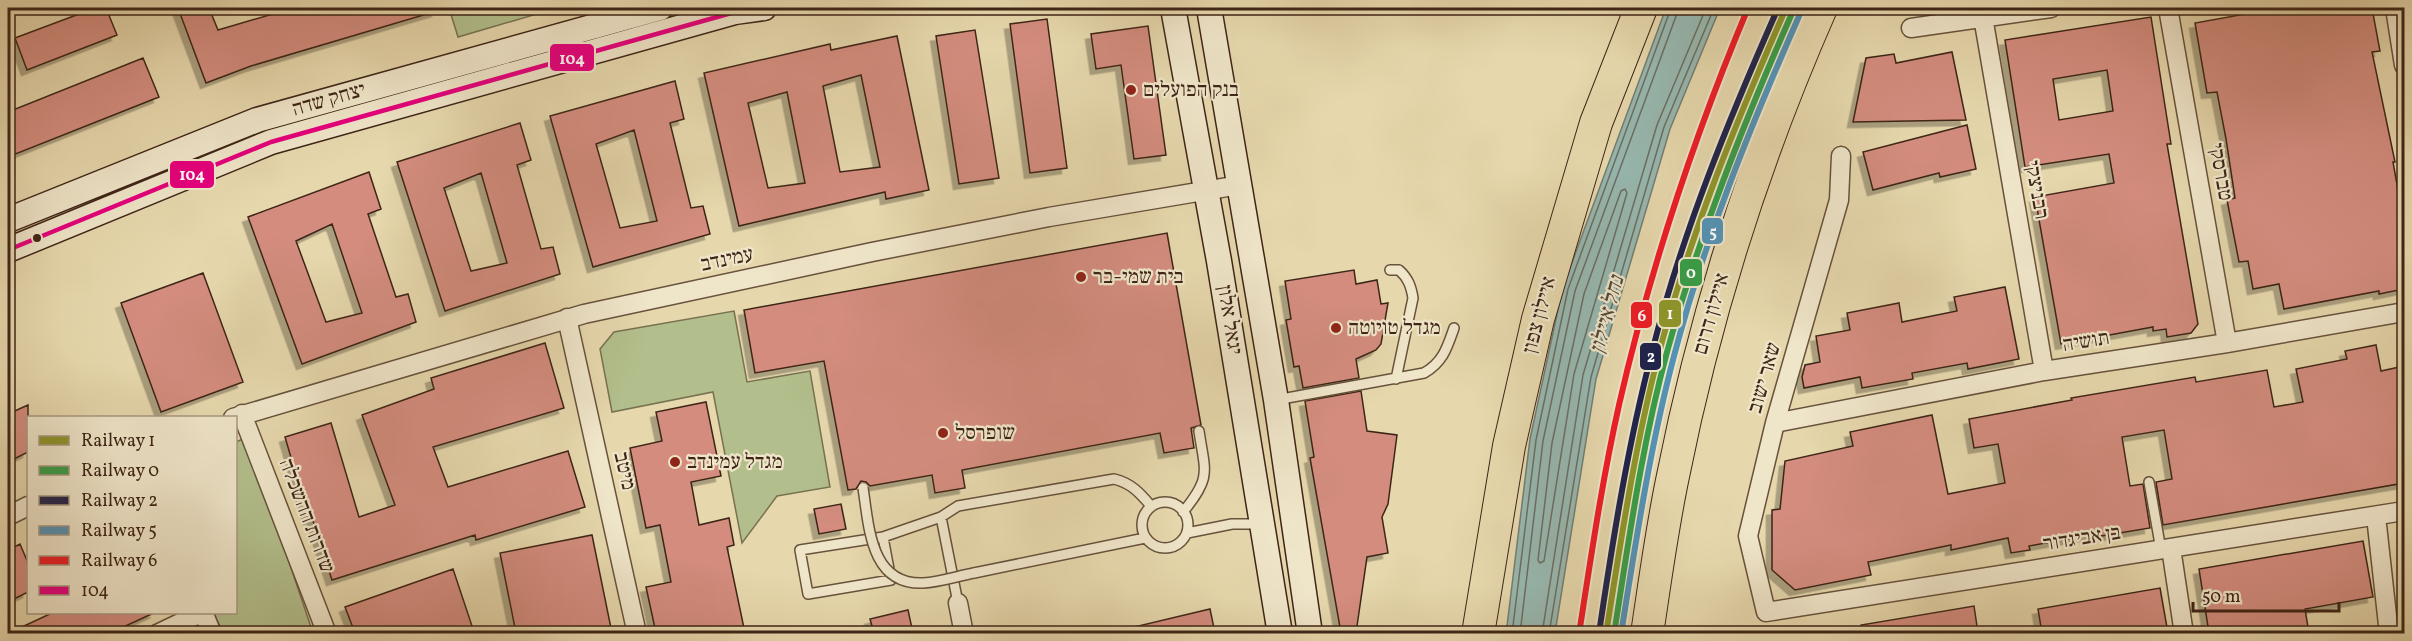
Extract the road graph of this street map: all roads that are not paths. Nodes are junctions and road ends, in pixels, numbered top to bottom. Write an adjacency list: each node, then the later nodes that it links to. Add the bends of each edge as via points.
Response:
1 (660, 8): 18 (street, יצחק שדה, via 257,120)
2 (764, 8): 19 (street, יצחק שדה, via 735,12 271,142)
3 (1173, 8): 17 (street, יגאל אלון)
4 (1209, 8): 13 (street, יגאל אלון)
5 (1223, 8): 13 (street)
6 (1641, 8): 56 (highway, איילון צפון, via 1593,134 1538,319 1509,446)
7 (1821, 8): 57 (highway, איילון דרום, via 1763,150 1699,360 1672,477)
8 (2051, 8): 11 (street)
9 (2169, 8): 24 (street, טברסקי)
10 (2395, 8): 14 (street)
11 (1983, 17): 12 (street); 25 (street, רבניצקי)
12 (1911, 28)
13 (1215, 41): 16 (street, יגאל אלון)
14 (2404, 65)
15 (1841, 156): 29 (street, שאר ישוב, via 1839,200)
16 (1239, 184): 17 (street, עמינדב); 27 (street, יגאל אלון)
17 (1206, 189): 22 (street, עמינדב, via 894,248); 40 (street, יגאל אלון)
18 (8, 219)
19 (8, 250)
20 (1390, 270): 26 (lane, via 1399,270 1406,276 1413,298)
21 (2404, 312): 24 (street, תושיה)
22 (567, 318): 28 (street, עמינדב); 52 (street, מיטב)
23 (1454, 328): 26 (lane, via 1436,367)
24 (2227, 343): 25 (street, תושיה)
25 (2044, 371): 29 (street, תושיה)
26 (1396, 379): 27 (lane)
27 (1276, 400): 55 (street, יגאל אלון)
28 (238, 416): 51 (street, שדרות ההשכלה)
29 (1775, 423): 46 (street, שאר ישוב, via 1748,536)
30 (1199, 431): 36 (lane, via 1206,474 1200,492)
31 (2149, 482): 44 (lane)
32 (862, 488): 43 (lane, bridge, via 877,559 896,577 910,582 924,583)
33 (27, 506): 37 (street)
34 (1151, 506): 36 (lane, via 1172,503); 39 (lane, via 1136,489 1114,479 957,506); 43 (lane, via 1143,518)
35 (2404, 511): 38 (street, בן אביגדור)
36 (1184, 512): 41 (lane)
37 (8, 516)
38 (2376, 516): 44 (street, בן אביגדור); 59 (street)
39 (941, 517): 42 (lane); 45 (lane)
40 (1263, 524): 41 (lane, via 1232,524); 54 (street, יגאל אלון)
41 (1186, 533): 43 (lane, via 1171,548 1156,547)
42 (883, 537): 42 (lane, via 800,550 808,594 891,580)
43 (1145, 538)
44 (2166, 549): 46 (street, בן אביגדור); 58 (street)
45 (958, 603): 53 (street)
46 (1766, 612)
47 (199, 614): 49 (street)
48 (204, 614): 50 (street)
49 (157, 633)
50 (212, 633)
51 (327, 633)
52 (637, 633)
53 (964, 633)
54 (1280, 633)
55 (1310, 633)
56 (1478, 633)
57 (1647, 633)
58 (2184, 633)
59 (2389, 633)

